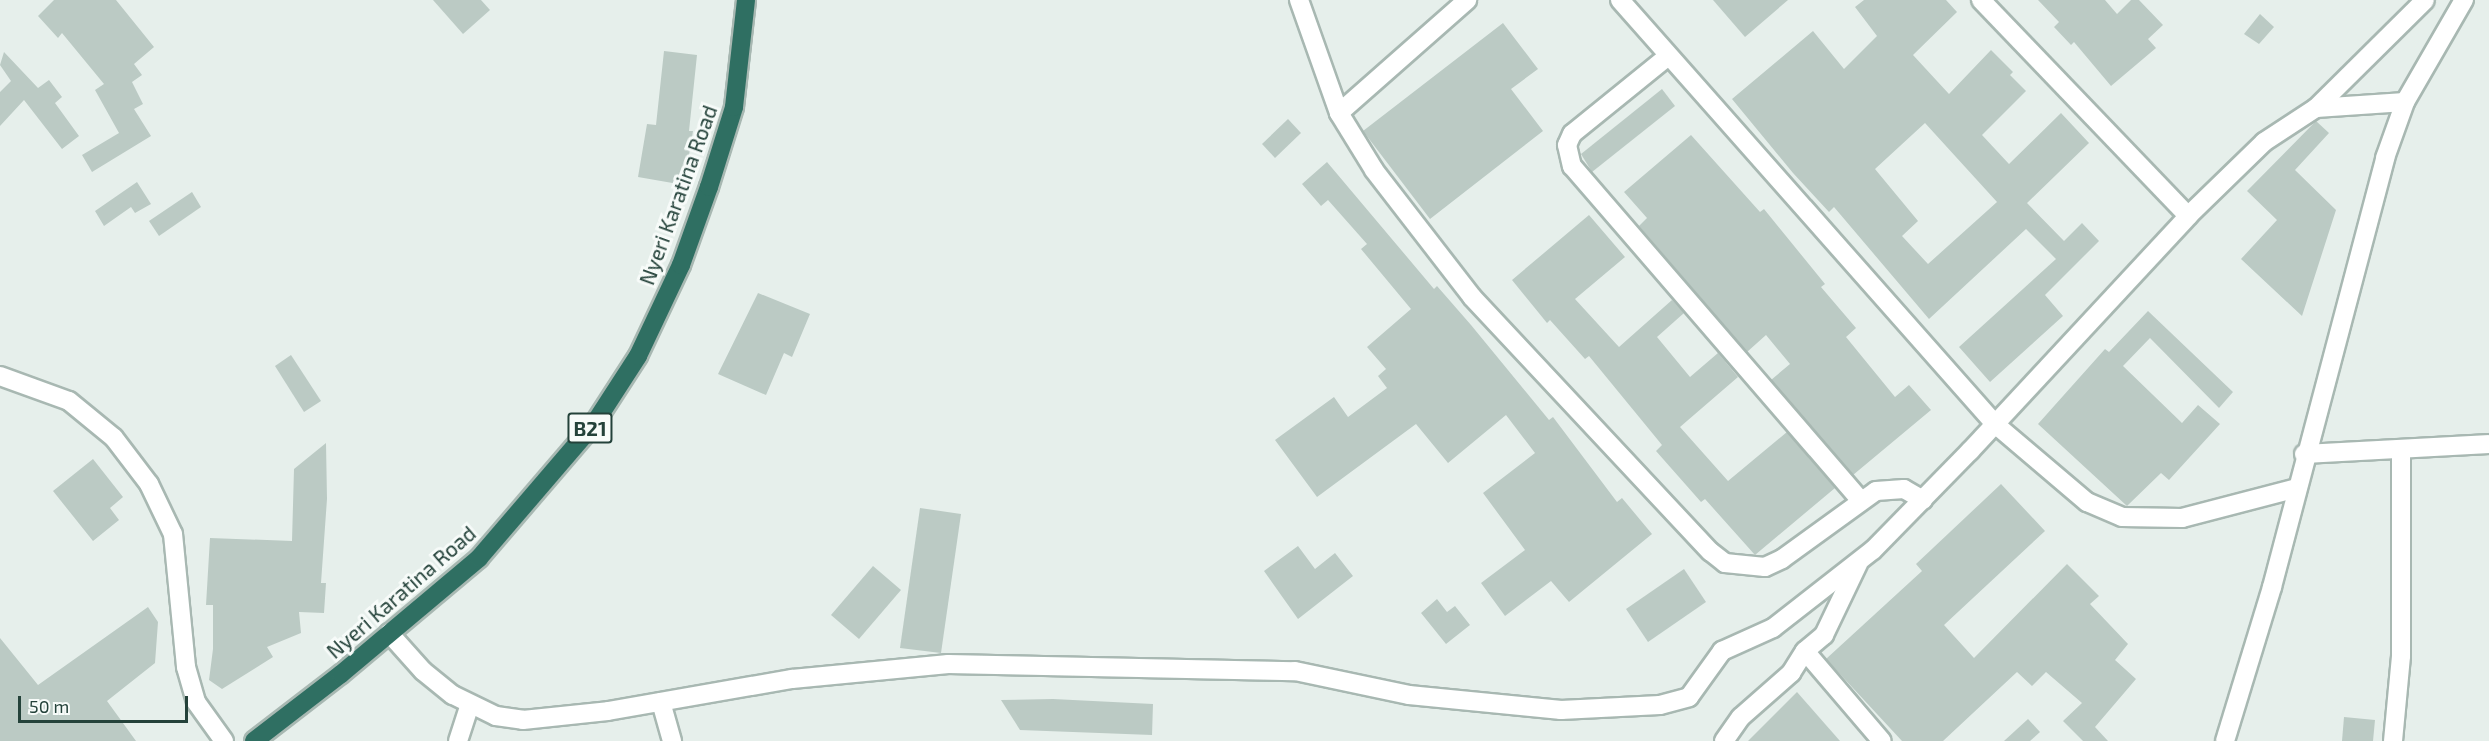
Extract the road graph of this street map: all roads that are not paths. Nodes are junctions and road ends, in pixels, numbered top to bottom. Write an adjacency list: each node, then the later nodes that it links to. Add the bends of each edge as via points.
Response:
1 (746, 0): 22 (highway, Nyeri Karatina Road / B21, via 737,84 727,130 681,265 638,356 594,424 479,558)
2 (1299, 0): 11 (street)
3 (1467, 0): 11 (street)
4 (1620, 0): 8 (street)
5 (1981, 0): 12 (street)
6 (2425, 0): 10 (street)
7 (2464, 0): 9 (street)
8 (1666, 57): 14 (street); 19 (street, via 1572,134 1567,145 1572,166)
9 (2405, 102): 10 (street); 17 (street, via 2385,158)
10 (2316, 108): 12 (street, via 2243,160)
11 (1339, 113): 19 (street, via 1374,170 1472,297 1725,563 1753,567 1782,559)
12 (2188, 216): 14 (street)
13 (0, 376): 26 (street, via 69,401 114,438 149,484 173,534 186,667 194,693)
14 (1995, 424): 18 (street, via 2059,482 2102,511 2122,517 2182,518); 20 (street)
15 (2489, 444): 16 (street)
16 (2401, 452): 17 (street); 33 (street, via 2401,656)
17 (2304, 454): 18 (street)
18 (2297, 488): 32 (street, via 2272,587)
19 (1860, 500): 20 (street, via 1889,488 1904,489)
20 (1923, 500): 21 (street)
21 (1860, 560): 23 (street, via 1824,635); 24 (street, via 1773,628 1722,651 1689,697 1660,705 1552,709 1409,695 1295,671 948,664 792,679)
22 (389, 633): 25 (street, via 423,671); 27 (highway, Nyeri Karatina Road / B21)
23 (1805, 651): 30 (street, via 1791,673 1741,717); 31 (street)
24 (661, 702): 25 (street, via 523,720 496,716); 29 (street)
25 (470, 705): 28 (street)
26 (224, 741)
27 (254, 741)
28 (458, 741)
29 (672, 741)
30 (1724, 741)
31 (1882, 741)
32 (2225, 741)
33 (2394, 741)

